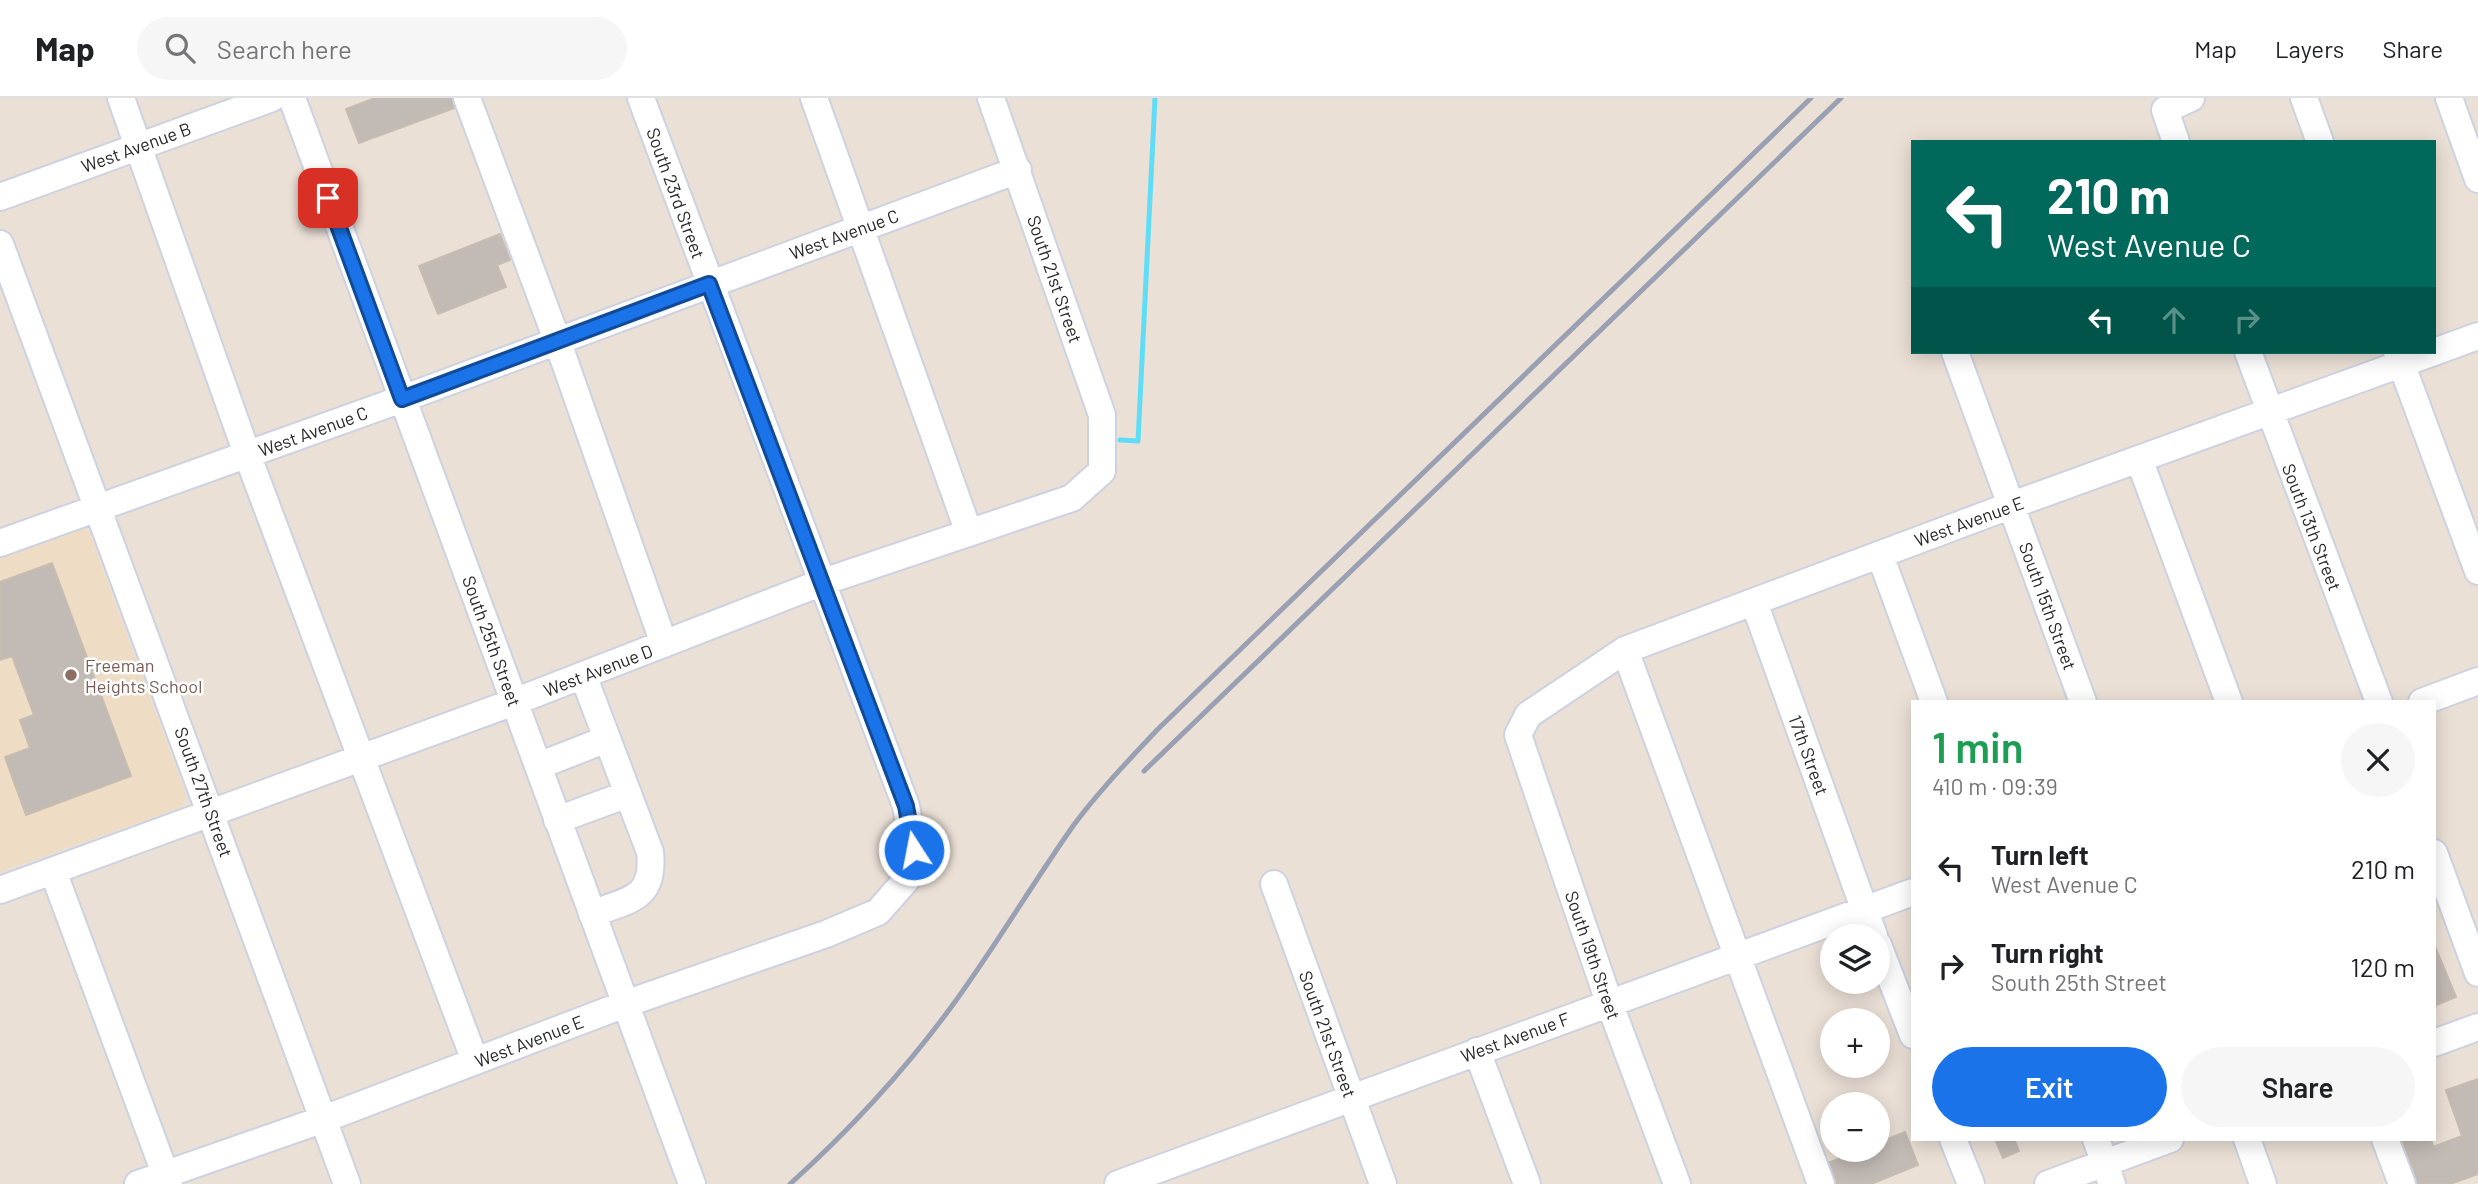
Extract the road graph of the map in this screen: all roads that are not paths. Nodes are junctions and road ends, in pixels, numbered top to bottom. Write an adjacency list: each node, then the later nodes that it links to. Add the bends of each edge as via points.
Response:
1 (121, 98): 13 (street)
2 (272, 98): 13 (street, West Avenue B)
3 (292, 98): 27 (street, South 25th Street)
4 (467, 98): 21 (street)
5 (641, 98): 19 (street, South 23rd Street)
6 (814, 98): 17 (street)
7 (991, 98): 14 (street, South 21st Street)
8 (2191, 98): 11 (street, via 2165,110)
9 (2304, 98): 12 (street)
10 (2449, 98): 15 (street)
11 (2175, 140)
12 (2319, 140)
13 (139, 146): 16 (street, West Avenue B); 29 (street)
14 (1018, 170): 17 (street, West Avenue C); 31 (street, South 21st Street, via 1102,415)
15 (2478, 178)
16 (0, 197)
17 (861, 228): 19 (street, West Avenue C); 34 (street)
18 (0, 244): 33 (street, South 27th Street)
19 (709, 284): 21 (street, West Avenue C); 38 (street, South 23rd Street)
20 (2478, 336): 22 (street, West Avenue E)
21 (557, 340): 27 (street, West Avenue C); 40 (street)
22 (2436, 351)
23 (1956, 354): 32 (street, South 15th Street)
24 (2249, 354): 28 (street, South 13th Street)
25 (2420, 354): 26 (street, West Avenue E)
26 (2400, 357): 28 (street, West Avenue E); 37 (street)
27 (402, 399): 29 (street, West Avenue C); 49 (street, South 25th Street)
28 (2268, 411): 30 (street, West Avenue E); 47 (street, South 13th Street)
29 (247, 454): 33 (street, West Avenue C); 52 (street)
30 (2138, 458): 32 (street, West Avenue E); 46 (street)
31 (1102, 463): 34 (street, West Avenue D, via 1102,471 1072,498)
32 (2012, 505): 36 (street, West Avenue E); 45 (street, South 15th Street)
33 (97, 508): 35 (street, West Avenue C); 55 (street, South 27th Street)
34 (969, 533): 38 (street, West Avenue D)
35 (0, 543)
36 (1880, 555): 39 (street, West Avenue E); 44 (street)
37 (2478, 571)
38 (823, 582): 40 (street, West Avenue D); 59 (street, South 23rd Street, via 906,806 914,850)
39 (1754, 602): 41 (street, West Avenue E); 63 (street, 17th Street)
40 (664, 644): 42 (street, West Avenue D)
41 (1625, 650): 50 (street, West Avenue E, via 1528,715); 66 (street)
42 (583, 675): 49 (street, West Avenue D); 51 (street)
43 (2478, 681): 48 (street)
44 (1933, 700)
45 (2082, 700)
46 (2228, 700)
47 (2378, 700)
48 (2427, 700)
49 (514, 702): 52 (street, West Avenue D); 53 (street, South 25th Street)
50 (1522, 724): 69 (street, South 19th Street, via 1518,734)
51 (607, 739): 53 (street); 54 (street)
52 (361, 759): 55 (street, West Avenue D); 75 (street)
53 (538, 766): 56 (street, South 25th Street)
54 (628, 794): 56 (street); 64 (street, via 650,852 652,873 640,895)
55 (212, 814): 58 (street, West Avenue D); 77 (street, South 27th Street)
56 (557, 820): 64 (street, South 25th Street)
57 (2436, 858): 67 (street)
58 (53, 871): 61 (street, West Avenue D); 83 (street)
59 (907, 879): 70 (street, West Avenue E, via 878,912)
60 (1274, 884): 76 (street, South 21st Street)
61 (0, 890)
62 (1911, 893): 63 (street, West Avenue F)
63 (1864, 909): 65 (street, 17th Street); 66 (street, West Avenue F)
64 (592, 914): 70 (street, South 25th Street)
65 (1870, 924)
66 (1737, 955): 69 (street, West Avenue F); 91 (street)
67 (2478, 973)
68 (1890, 976): 72 (street)
69 (1609, 1002): 74 (street, West Avenue F); 90 (street, South 19th Street)
70 (625, 1004): 75 (street, West Avenue E); 86 (street, South 25th Street)
71 (2478, 1027): 73 (street)
72 (1911, 1030)
73 (2436, 1041)
74 (1477, 1051): 76 (street, West Avenue F); 89 (street)
75 (475, 1061): 77 (street, West Avenue E)
76 (1350, 1097): 87 (street, West Avenue F); 88 (street, South 21st Street)
77 (324, 1119): 83 (street, West Avenue E); 85 (street, South 27th Street)
78 (1954, 1141): 92 (street)
79 (2164, 1141): 82 (street)
80 (2248, 1141): 94 (street)
81 (2386, 1141): 95 (street)
82 (2104, 1162): 93 (street)
83 (167, 1179): 84 (street, West Avenue E)
84 (138, 1184)
85 (347, 1184)
86 (692, 1184)
87 (1118, 1184)
88 (1384, 1184)
89 (1527, 1184)
90 (1677, 1184)
91 (1821, 1184)
92 (1971, 1184)
93 (2048, 1184)
94 (2263, 1184)
95 (2402, 1184)

